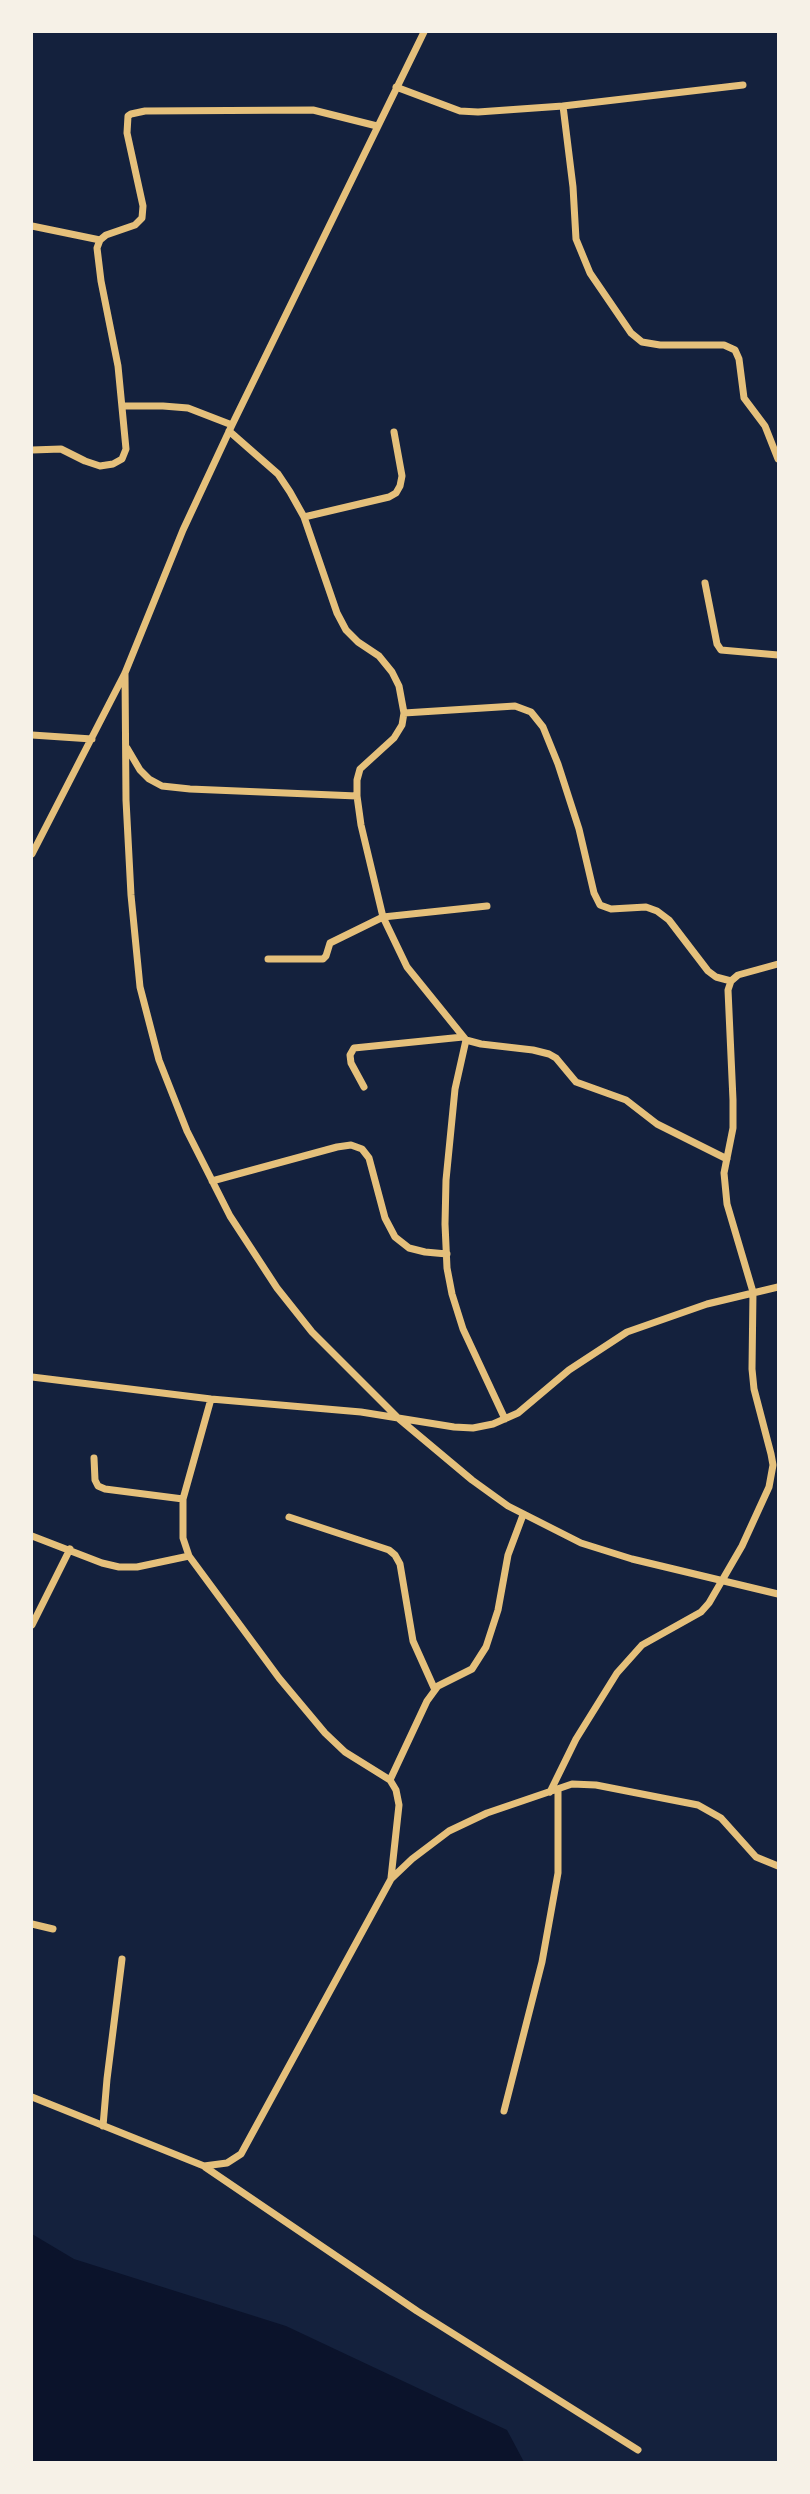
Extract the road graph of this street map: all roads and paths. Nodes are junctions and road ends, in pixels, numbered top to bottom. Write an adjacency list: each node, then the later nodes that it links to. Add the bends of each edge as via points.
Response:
1 (424, 32): 3 (street)
2 (743, 85): 4 (street)
3 (396, 87): 4 (street, via 460,111); 5 (street)
4 (563, 106): 12 (street, via 576,239 590,273 642,342 724,345 735,350 744,398 765,426)
5 (377, 127): 7 (street, via 313,110 131,114 127,133 142,218); 9 (street)
6 (32, 226): 7 (street)
7 (100, 240): 8 (street, via 97,259)
8 (122, 406): 9 (street, via 188,408); 11 (street, via 126,449 122,459 113,464 100,466 61,449)
9 (230, 428): 13 (street, via 278,474); 16 (street)
10 (394, 432): 13 (street, via 402,475 396,493)
11 (32, 450)
12 (779, 459)
13 (304, 517): 17 (street, via 337,613 346,630 392,672)
14 (705, 583): 15 (street, via 721,650)
15 (779, 655)
16 (125, 673): 19 (street); 20 (street)
17 (404, 713): 21 (street, via 394,738 360,769); 27 (street, via 515,706 531,712 543,727 558,764 600,905 657,911 708,971)
18 (32, 735): 19 (street)
19 (92, 739): 22 (street)
20 (127, 748): 21 (street, via 140,770 162,786); 31 (street, via 131,895 140,987 159,1060)
21 (357, 796): 24 (street)
22 (32, 853)
23 (487, 906): 24 (street)
24 (383, 917): 25 (street, via 330,943 323,959); 28 (street, via 407,967)
25 (268, 959)
26 (779, 964): 27 (street, via 750,970)
27 (731, 981): 30 (street, via 733,1128)
28 (464, 1038): 29 (street, via 355,1048 351,1063); 30 (street, via 549,1054 576,1082 626,1100 657,1124); 32 (street, via 446,1180)
29 (364, 1087)
30 (727, 1159): 34 (street, via 727,1204)
31 (212, 1181): 32 (street, via 351,1145 369,1158 385,1218 395,1237 409,1248); 37 (street, via 277,1288 312,1332)
32 (447, 1254): 38 (street, via 463,1329)
33 (779, 1287): 34 (street)
34 (753, 1292): 38 (street, via 627,1332); 46 (street, via 754,1389 773,1465 769,1487)
35 (32, 1377): 36 (street)
36 (211, 1399): 37 (street); 40 (street)
37 (398, 1418): 38 (street, via 472,1427); 41 (street, via 472,1480)
38 (505, 1419)
39 (94, 1458): 40 (street, via 98,1486)
40 (183, 1499): 45 (street, via 183,1538)
41 (523, 1515): 46 (street, via 581,1543); 49 (street, via 483,1653 472,1669)
42 (289, 1517): 49 (street, via 395,1555 413,1641)
43 (32, 1536): 44 (street)
44 (70, 1549): 45 (street, via 119,1567); 48 (street)
45 (189, 1556): 50 (street, via 325,1733 345,1752)
46 (721, 1581): 47 (street); 51 (street, via 701,1612 642,1645 617,1672 576,1739)
47 (779, 1594)
48 (32, 1625)
49 (435, 1690): 50 (street)
50 (390, 1780): 53 (street, via 399,1805)
51 (554, 1790): 52 (street, via 572,1784 596,1785 698,1805 721,1818 756,1857); 53 (street, via 449,1831); 58 (street, via 558,1873 539,1974)
52 (779, 1866)
53 (391, 1879): 60 (street, via 241,2154 228,2163)
54 (32, 1924): 55 (street)
55 (53, 1929)
56 (122, 1959): 59 (street)
57 (32, 2097): 59 (street)
58 (504, 2111)
59 (103, 2126): 60 (street)
60 (204, 2166): 61 (street, via 417,2311)
61 (638, 2450)

